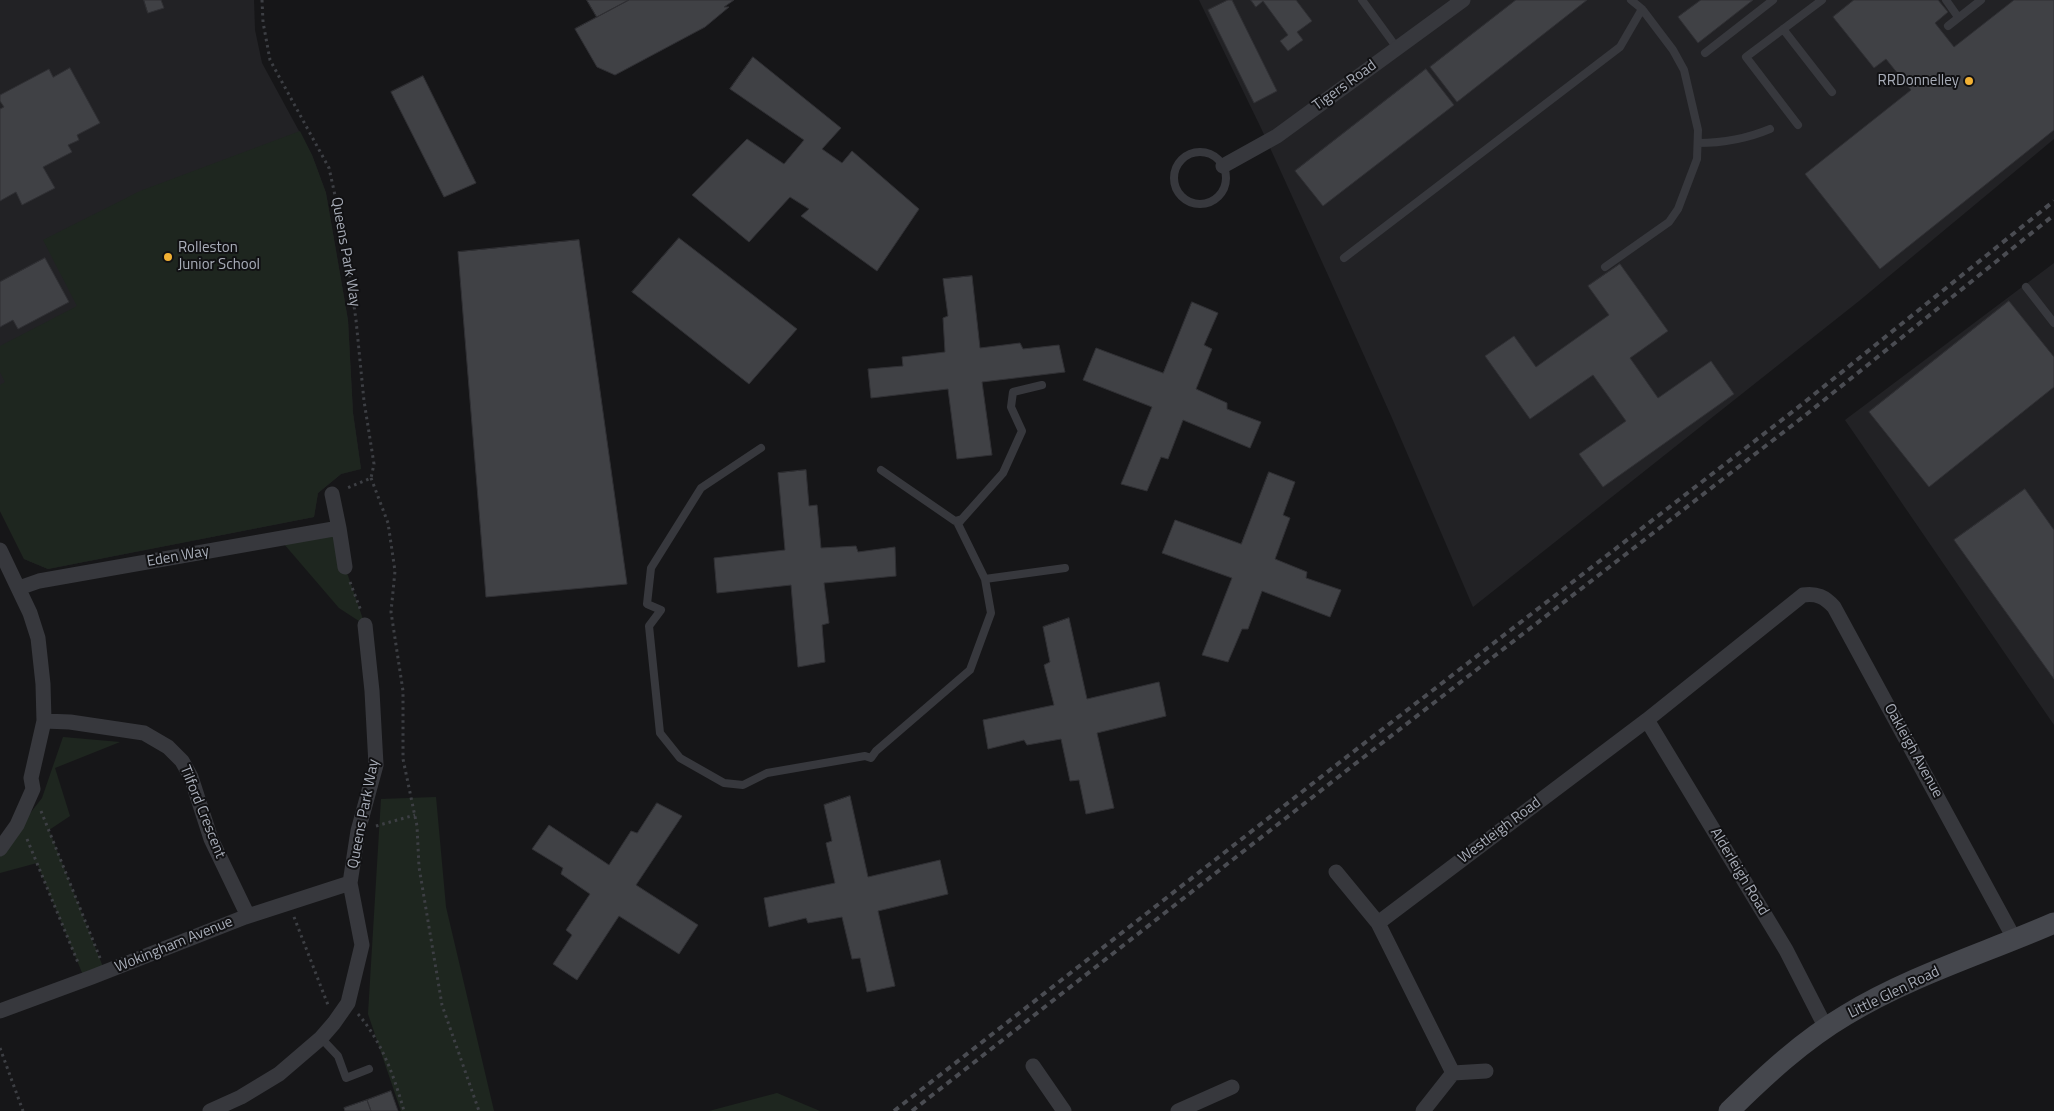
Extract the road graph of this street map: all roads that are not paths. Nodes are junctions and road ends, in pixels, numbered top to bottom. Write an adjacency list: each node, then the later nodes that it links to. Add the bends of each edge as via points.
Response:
1 (1362, 0): 12 (lane)
2 (1463, 0): 12 (street, Tigers Road)
3 (1631, 0): 8 (lane)
4 (1773, 0): 13 (lane)
5 (1822, 0): 11 (lane)
6 (1946, 0): 9 (lane)
7 (1981, 0): 9 (lane)
8 (1642, 9): 17 (lane, via 1684,70 1695,112); 19 (lane, via 1620,47)
9 (1958, 17): 10 (lane)
10 (1948, 26)
11 (1783, 29): 14 (lane); 15 (lane, via 1746,57)
12 (1398, 48): 18 (street, Tigers Road, via 1277,136)
13 (1705, 53)
14 (1832, 92)
15 (1798, 125)
16 (1770, 129): 17 (lane, via 1750,138)
17 (1698, 143): 20 (lane, via 1697,160 1688,186 1669,222)
18 (1223, 166): 18 (lane, via 1212,155 1188,156 1182,160 1175,174 1178,192 1191,203 1216,199 1225,184)
19 (1344, 258)
20 (1605, 267)
21 (2026, 287): 22 (lane)
22 (2054, 323)
23 (1042, 385): 27 (lane, via 1013,392 1011,407 1022,431 1003,473)
24 (761, 448): 32 (lane, via 701,488 651,568 646,604 662,610 648,626 660,733 680,758 724,783 743,785 767,774 865,756 871,758 970,670 991,613)
25 (881, 470): 27 (lane, via 955,521)
26 (332, 494): 28 (street)
27 (962, 518): 32 (lane, via 958,524)
28 (339, 528): 30 (street); 33 (street, Eden Way, via 39,581)
29 (0, 550): 33 (street)
30 (345, 567)
31 (1065, 568): 32 (lane)
32 (985, 579)
33 (19, 588): 37 (street, via 38,638)
34 (1791, 604): 36 (street, Westleigh Road); 44 (street, Oakleigh Avenue, via 1803,595 1816,594 1834,607)
35 (365, 625): 40 (street, Queens Park Way, via 376,765 358,831)
36 (1647, 720): 42 (street, Westleigh Road); 46 (street, Alderleigh Road, via 1786,950)
37 (44, 721): 38 (street, via 31,778 33,789 20,820); 41 (street, Tilford Crescent, via 144,733 168,747 182,761 191,777 211,839)
38 (0, 849)
39 (1336, 872): 42 (street)
40 (350, 883): 41 (street, Wokingham Avenue); 47 (street, Queens Park Way, via 362,945 348,1002)
41 (248, 916): 45 (street, Wokingham Avenue)
42 (1378, 923): 51 (street)
43 (2054, 923): 44 (main road, Little Glen Road)
44 (2015, 940): 46 (main road, Little Glen Road, via 1896,989)
45 (0, 1010)
46 (1826, 1028): 58 (main road, Little Glen Road, via 1760,1081)
47 (321, 1038): 49 (lane, via 338,1056 346,1078); 54 (street, Queens Park Way, via 279,1074 242,1097)
48 (1033, 1066): 55 (street)
49 (369, 1069)
50 (1486, 1071): 51 (street)
51 (1453, 1073): 57 (street)
52 (1232, 1087): 53 (street)
53 (1197, 1107): 56 (street)
54 (210, 1111)
55 (1064, 1111)
56 (1178, 1111)
57 (1423, 1111)
58 (1729, 1111)

